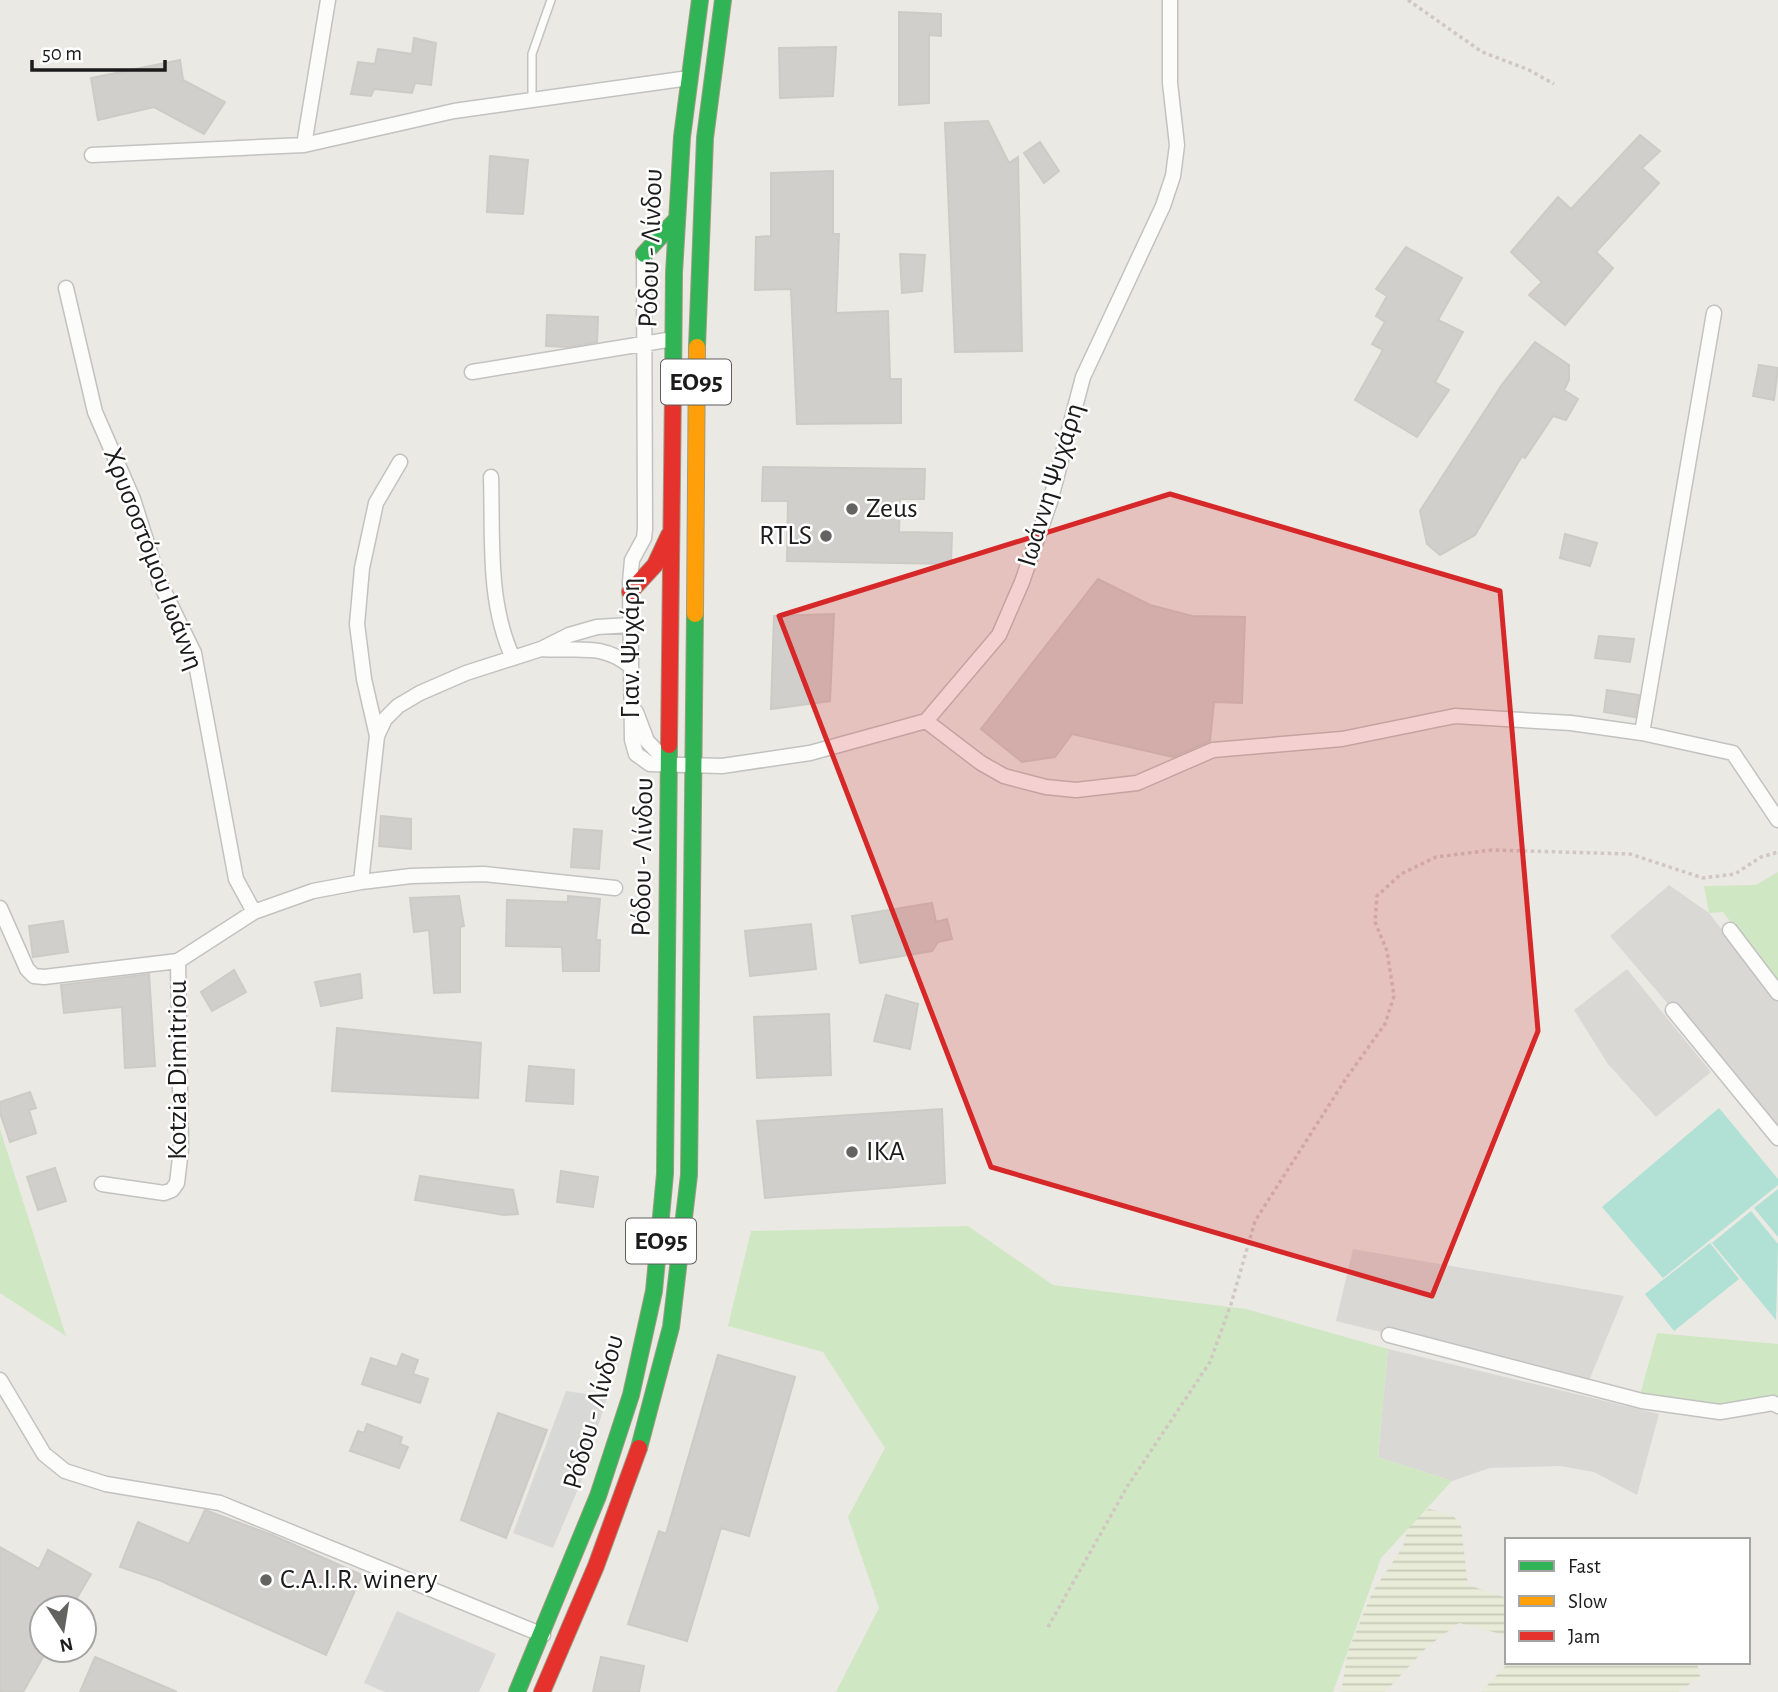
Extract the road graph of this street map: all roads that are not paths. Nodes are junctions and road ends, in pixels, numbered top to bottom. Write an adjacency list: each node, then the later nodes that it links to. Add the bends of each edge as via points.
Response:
1 (327, 0): 8 (street)
2 (551, 0): 7 (lane, via 532,54)
3 (700, 0): 6 (main road, Ρόδου - Λίνδου / ΕΟ95)
4 (723, 0): 29 (main road, Ρόδου - Λίνδου / ΕΟ95, via 705,138 698,273)
5 (1170, 0): 25 (street, Ιωάννη Ψυχάρη, via 1170,83 1177,145 1163,206 1083,377 1050,502 999,635)
6 (689, 78): 7 (street); 10 (main road, Ρόδου - Λίνδου / ΕΟ95)
7 (532, 98): 8 (street)
8 (304, 145): 9 (street)
9 (92, 155)
10 (677, 219): 11 (main road); 14 (main road, Ρόδου - Λίνδου / ΕΟ95)
11 (644, 254): 15 (street, Γιαν. Ψυχάρη)
12 (66, 288): 34 (street, Χρυσοστόμου Ιωάννη, via 95,412 133,499 159,582 194,653 236,879)
13 (1714, 313): 26 (street)
14 (673, 339): 15 (street); 19 (main road, Ρόδου - Λίνδου / ΕΟ95)
15 (644, 342): 16 (street); 20 (street, Γιαν. Ψυχάρη, via 645,534 632,560)
16 (472, 372)
17 (400, 462): 27 (street, via 376,503 362,568 357,624)
18 (491, 477): 23 (street, via 495,595 501,632)
19 (673, 526): 20 (main road, via 654,565); 28 (main road, Ρόδου - Λίνδου / ΕΟ95)
20 (629, 592): 21 (street, Γιαν. Ψυχάρη)
21 (630, 625): 22 (street, via 583,631); 24 (street, Γιαν. Ψυχάρη)
22 (541, 649): 23 (street); 24 (street, via 593,648 614,653)
23 (513, 658): 27 (street, via 420,693 398,706)
24 (630, 666): 28 (street, Γιαν. Ψυχάρη, via 631,689 647,741)
25 (926, 721): 26 (street, via 1004,776 1076,790 1137,783 1213,751 1342,739 1455,716 1571,723); 29 (street, via 810,753)
26 (1642, 733): 30 (street, via 1732,753)
27 (377, 736): 31 (street)
28 (670, 765): 29 (street); 44 (main road, Ρόδου - Λίνδου / ΕΟ95, via 666,1174 654,1291 620,1430)
29 (693, 766): 46 (main road, Ρόδου - Λίνδου / ΕΟ95, via 689,1175 676,1296 656,1387 618,1509)
30 (1778, 820)
31 (361, 882): 32 (street, via 484,874); 34 (street, via 313,891)
32 (615, 888)
33 (0, 908): 36 (street, via 34,976)
34 (254, 912): 36 (street)
35 (1730, 930): 37 (street)
36 (178, 961): 40 (street, Kotzia Dimitriou, via 181,1149 177,1183 164,1193)
37 (1778, 993)
38 (1673, 1010): 39 (street)
39 (1778, 1138)
40 (102, 1184)
41 (1389, 1335): 43 (street, via 1642,1401 1720,1412)
42 (0, 1380): 44 (street, via 44,1454 65,1471 106,1484 220,1503)
43 (1778, 1406)
44 (542, 1635): 45 (main road, Ρόδου - Λίνδου / ΕΟ95)
45 (517, 1692)
46 (542, 1692)

